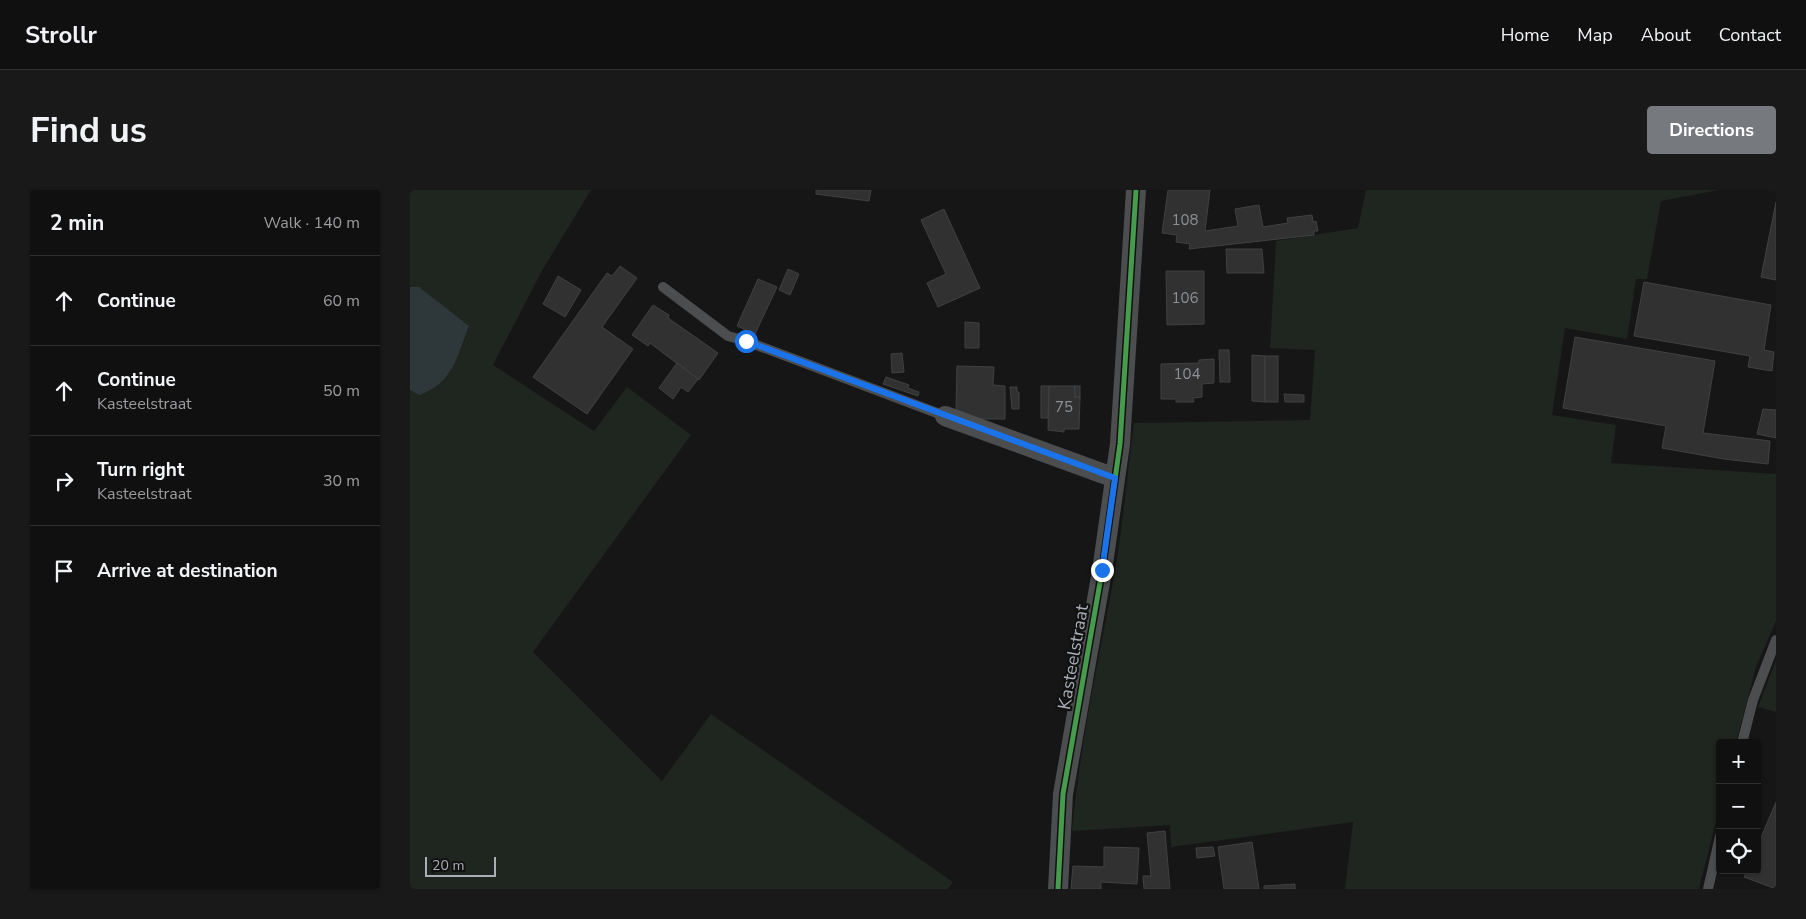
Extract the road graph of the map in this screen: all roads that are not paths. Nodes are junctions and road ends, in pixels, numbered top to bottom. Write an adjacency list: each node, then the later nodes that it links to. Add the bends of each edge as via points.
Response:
1 (1136, 190): 4 (street, Kasteelstraat, via 1120,444)
2 (663, 287): 3 (lane, via 728,336)
3 (945, 416): 4 (street)
4 (1115, 478): 8 (street, Kasteelstraat, via 1063,794)
5 (1776, 640): 6 (lane, via 1753,700)
6 (1743, 739)
7 (1716, 854): 9 (lane)
8 (1058, 889)
9 (1708, 889)

